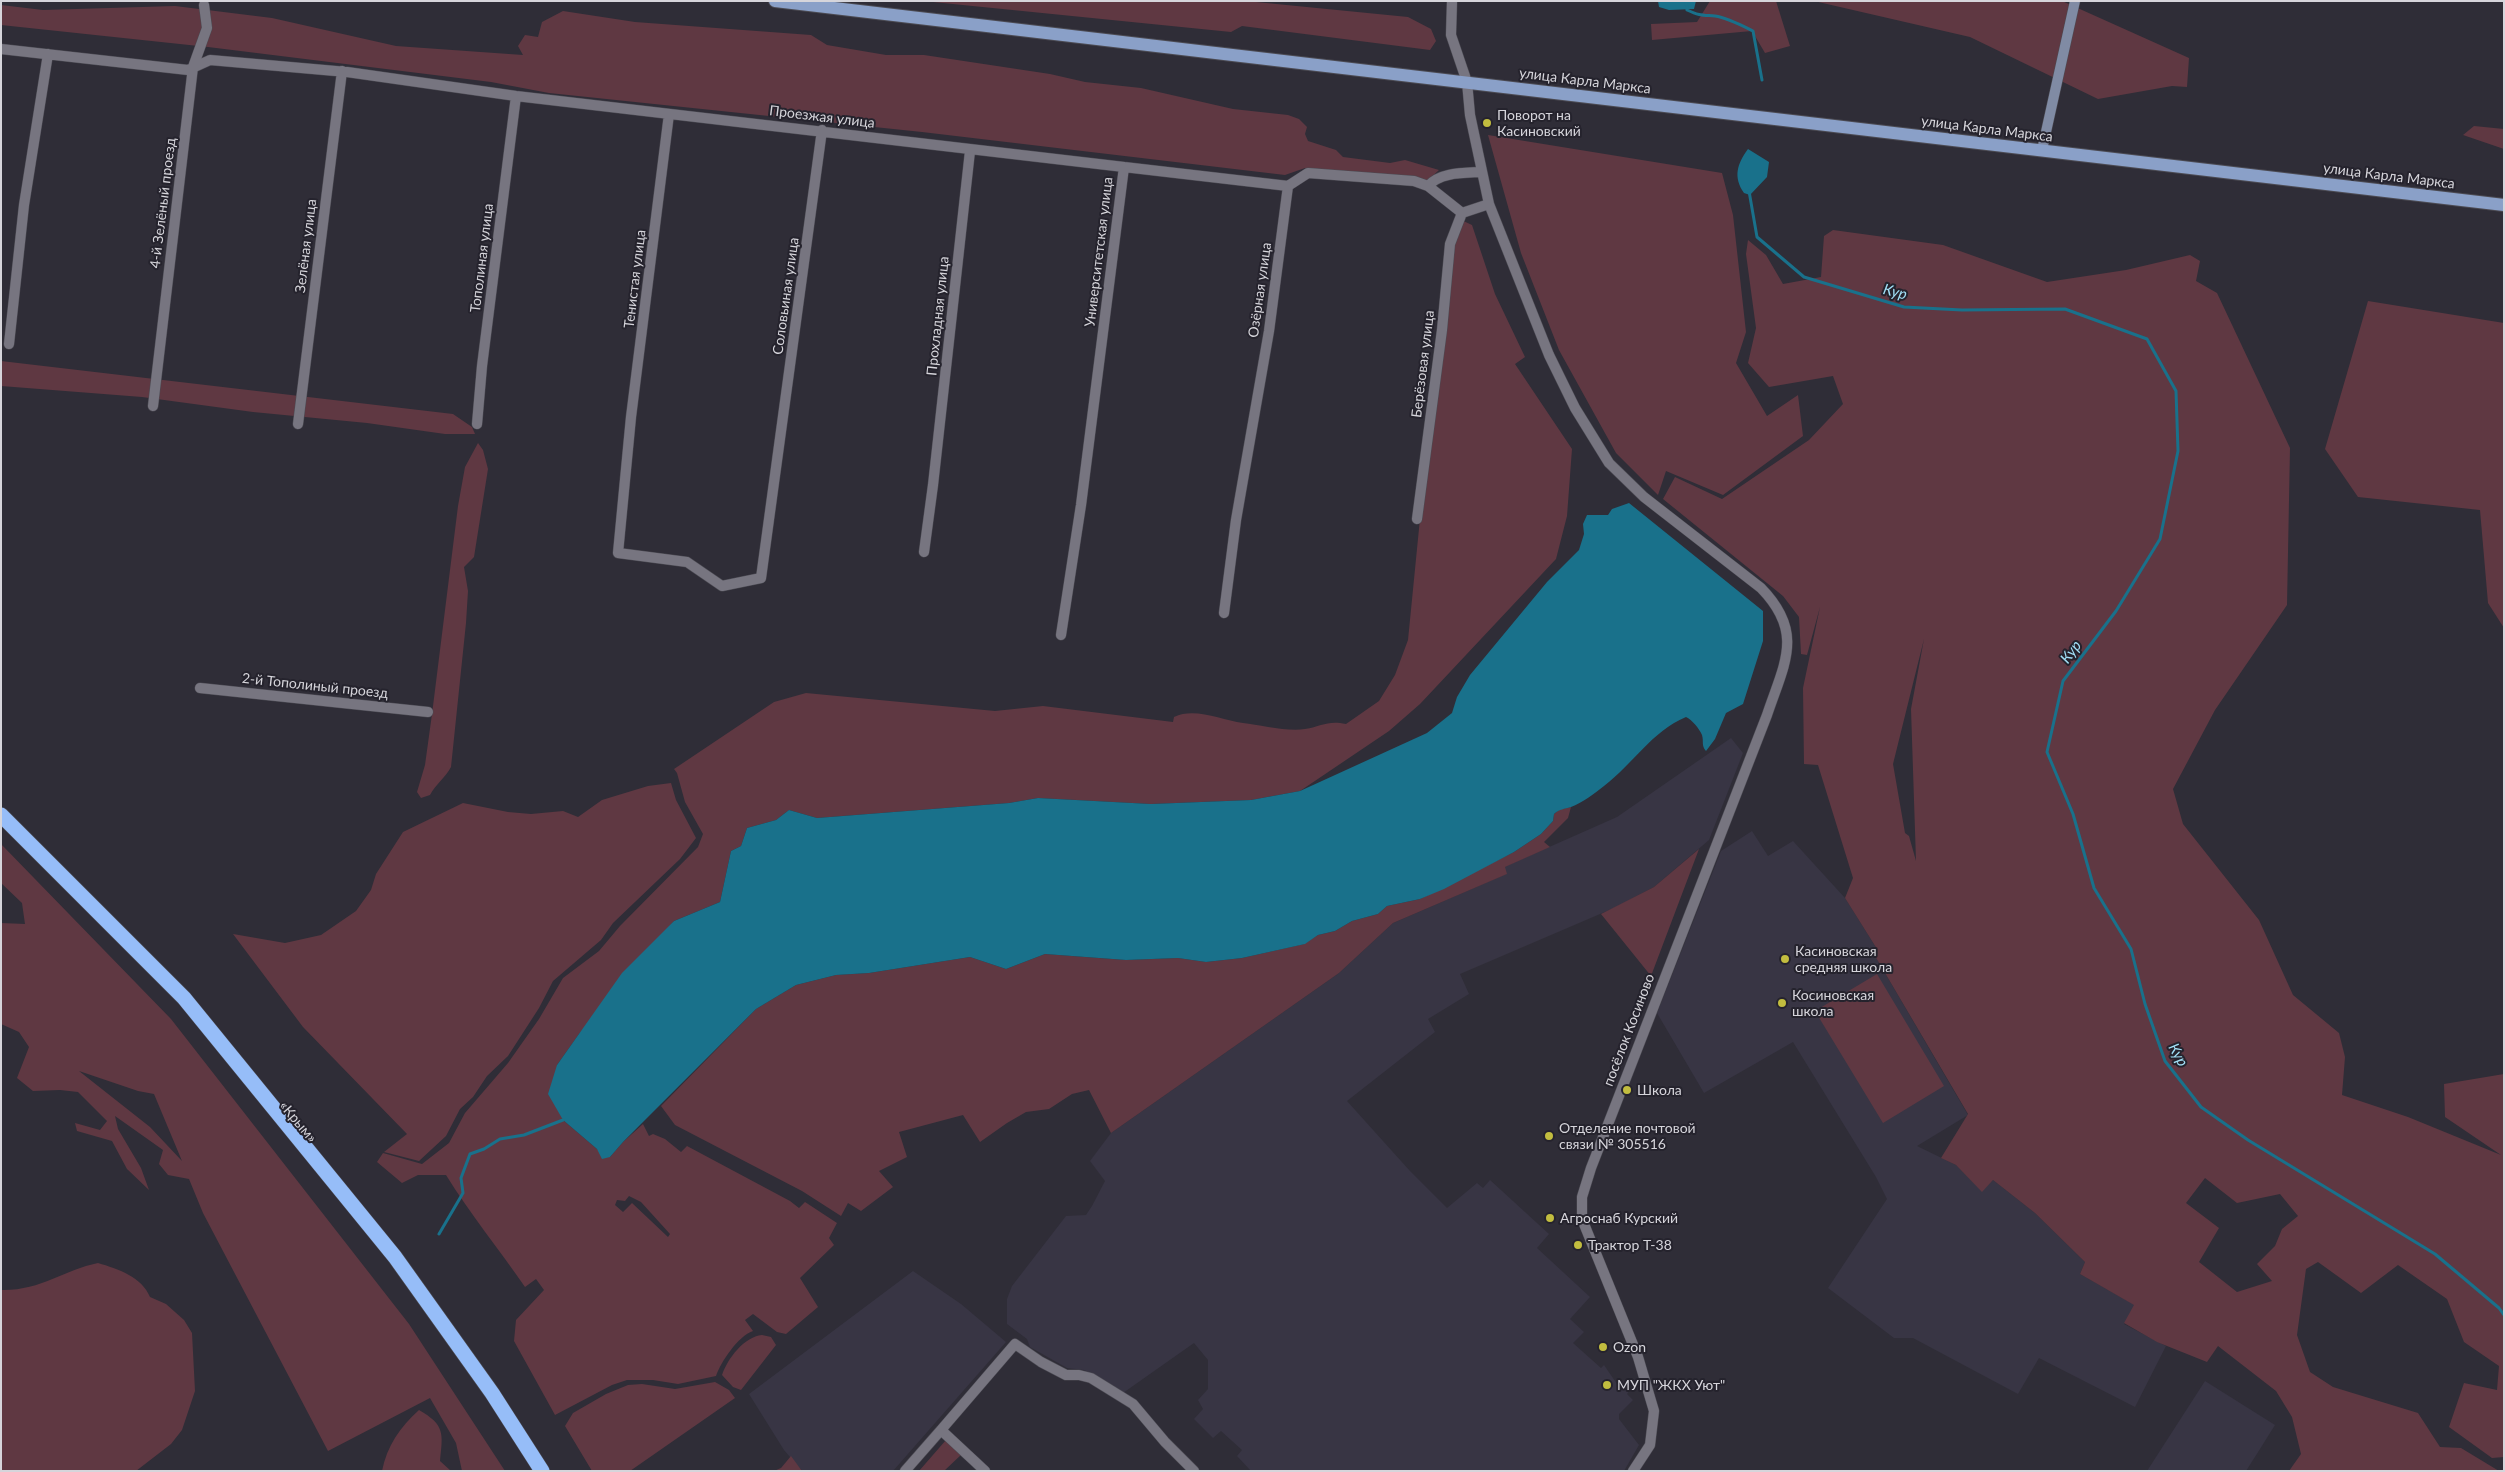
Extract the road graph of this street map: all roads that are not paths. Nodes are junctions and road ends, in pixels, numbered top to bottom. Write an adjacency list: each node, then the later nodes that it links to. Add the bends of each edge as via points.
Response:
1 (775, 1): 9 (main road, улица Карла Маркса)
2 (1452, 1): 9 (street, посёлок Косиново, via 1451,35)
3 (2075, 1): 13 (main road)
4 (204, 5): 7 (street, 4-й Зелёный проезд, via 207,28)
5 (1, 49): 6 (street, Проезжая улица)
6 (48, 54): 7 (street, Проезжая улица, via 188,70); 22 (street, via 24,205)
7 (193, 67): 8 (street, Проезжая улица, via 210,60); 23 (street, 4-й Зелёный проезд)
8 (342, 71): 10 (street, Проезжая улица); 24 (street, Зелёная улица)
9 (1467, 82): 13 (main road, улица Карла Маркса); 16 (street, посёлок Косиново)
10 (516, 96): 11 (street, Проезжая улица); 25 (street, Тополиная улица)
11 (669, 114): 12 (street, Проезжая улица); 26 (street, Тенистая улица, via 618,554 686,562 722,586 761,578)
12 (822, 130): 14 (street, Проезжая улица); 26 (street, Соловьиная улица)
13 (2042, 150): 20 (main road, улица Карла Маркса)
14 (970, 151): 15 (street, Проезжая улица); 28 (street, Прохладная улица)
15 (1124, 167): 17 (street, Университетская улица); 30 (street, Университетская улица)
16 (1481, 172): 18 (street, via 1445,176 1434,179); 19 (street, посёлок Косиново)
17 (1288, 186): 18 (street, via 1308,173 1414,181); 29 (street, Озёрная улица, via 1269,331 1236,520)
18 (1428, 186): 21 (street)
19 (1489, 204): 21 (street); 41 (street, посёлок Косиново, via 1549,355 1575,408 1609,463 1644,497 1762,588 1776,604 1786,625 1788,650 1767,715 1607,1123 1582,1197 1582,1219 1638,1357 1654,1410 1650,1445)
20 (2504, 205)
21 (1462, 213): 27 (street, Берёзовая улица, via 1450,244)
22 (9, 344)
23 (153, 406)
24 (298, 424)
25 (477, 424)
26 (778, 466)
27 (1417, 519)
28 (924, 552)
29 (1224, 613)
30 (1061, 635)
31 (200, 688): 32 (street, 2-й Тополиный проезд)
32 (428, 712)
33 (1, 815): 37 (highway, via 184,998 395,1258 492,1393)
34 (1, 823): 36 (highway, «Крым», via 176,1003 308,1159 446,1338)
35 (941, 1430): 38 (street); 39 (street); 40 (street, via 1015,1344 1040,1362 1066,1375 1091,1378 1133,1404)
36 (535, 1471)
37 (542, 1471)
38 (905, 1471)
39 (985, 1471)
40 (1194, 1471)
41 (1633, 1471)

